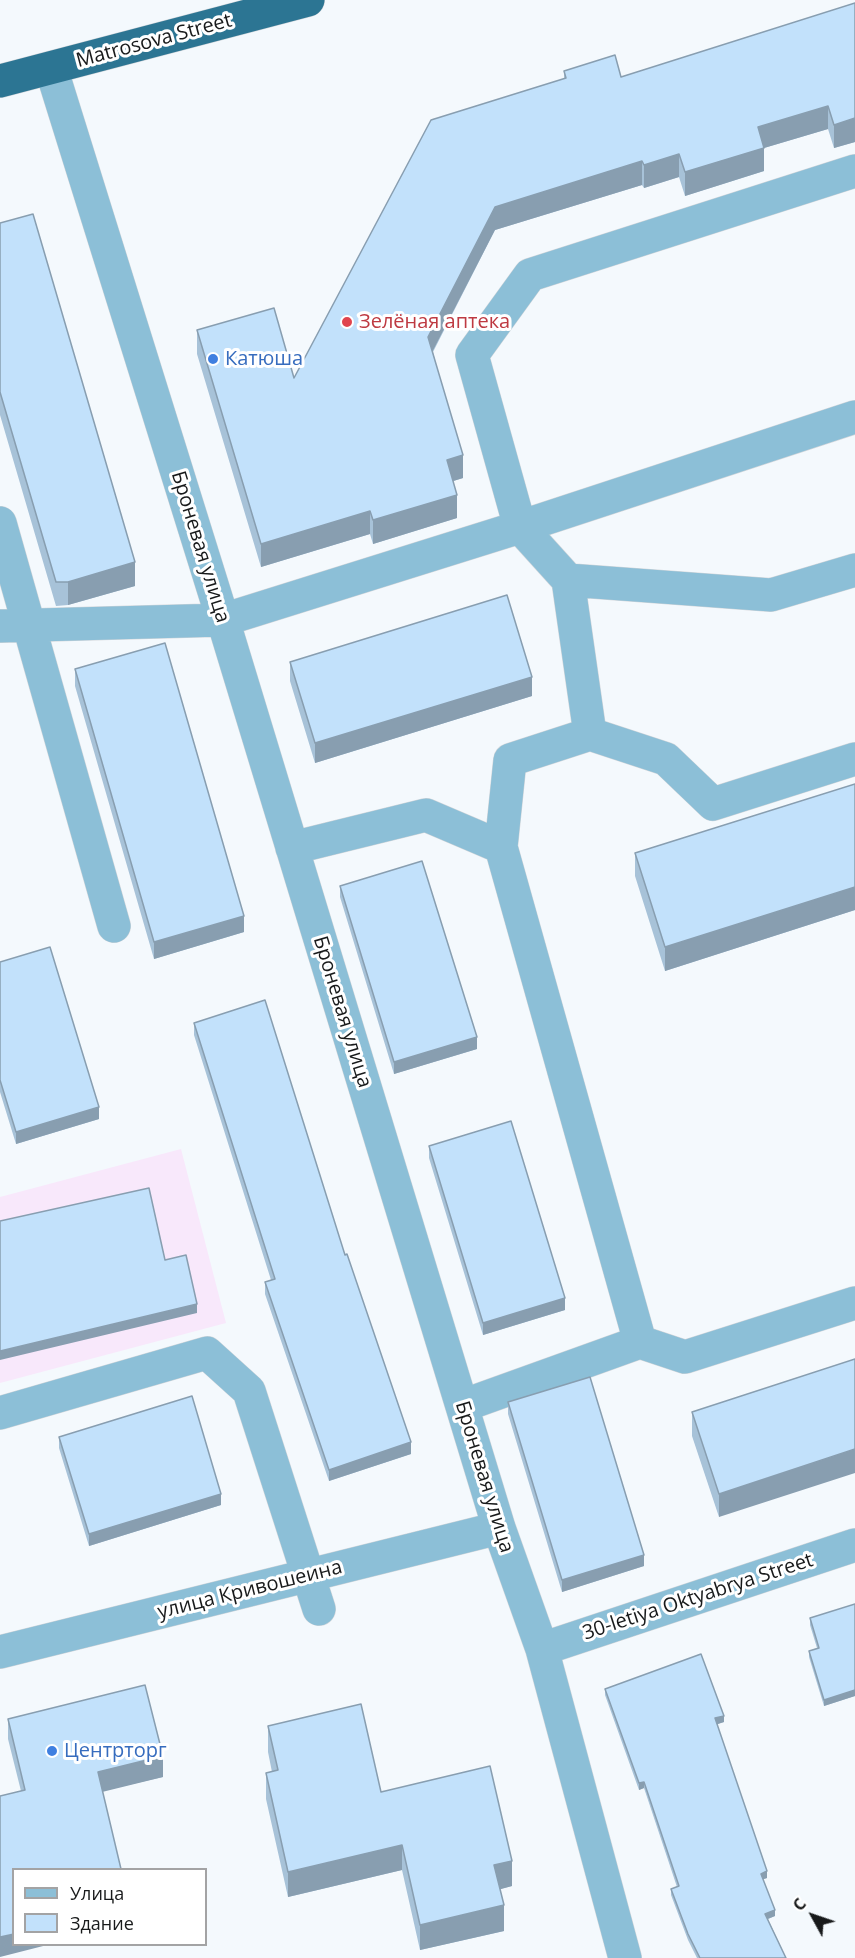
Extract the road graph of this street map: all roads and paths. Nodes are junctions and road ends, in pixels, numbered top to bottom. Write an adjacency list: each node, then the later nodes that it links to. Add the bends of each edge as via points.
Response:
1 (308, 0): 2 (highway, Matrosova Street)
2 (51, 68): 3 (highway, Matrosova Street); 10 (street, Броневая улица)
3 (0, 81)
4 (855, 171): 7 (street, via 530,275 472,355)
5 (855, 417): 7 (street)
6 (0, 523): 11 (street)
7 (520, 528): 9 (street); 10 (street)
8 (855, 570): 9 (street, via 771,595)
9 (568, 580): 12 (street)
10 (223, 620): 11 (street); 14 (street, Броневая улица)
11 (15, 625): 16 (street)
12 (590, 734): 13 (street, via 666,759 713,804); 15 (street, via 510,760)
13 (855, 759)
14 (292, 848): 15 (street, via 426,815); 19 (street, Броневая улица)
15 (501, 848): 18 (street)
16 (114, 926)
17 (855, 1303): 18 (street, via 685,1357)
18 (640, 1342): 19 (street)
19 (462, 1406): 21 (street, Броневая улица)
20 (0, 1413): 23 (street, via 207,1353 249,1391)
21 (499, 1528): 23 (street, улица Кривошеина); 25 (street, Броневая улица)
22 (855, 1545): 25 (street, 30-letiya Oktyabrya Street)
23 (308, 1576): 24 (street); 26 (street, улица Кривошеина)
24 (319, 1609)
25 (542, 1649): 27 (street, Броневая улица)
26 (0, 1652)
27 (625, 1958)

